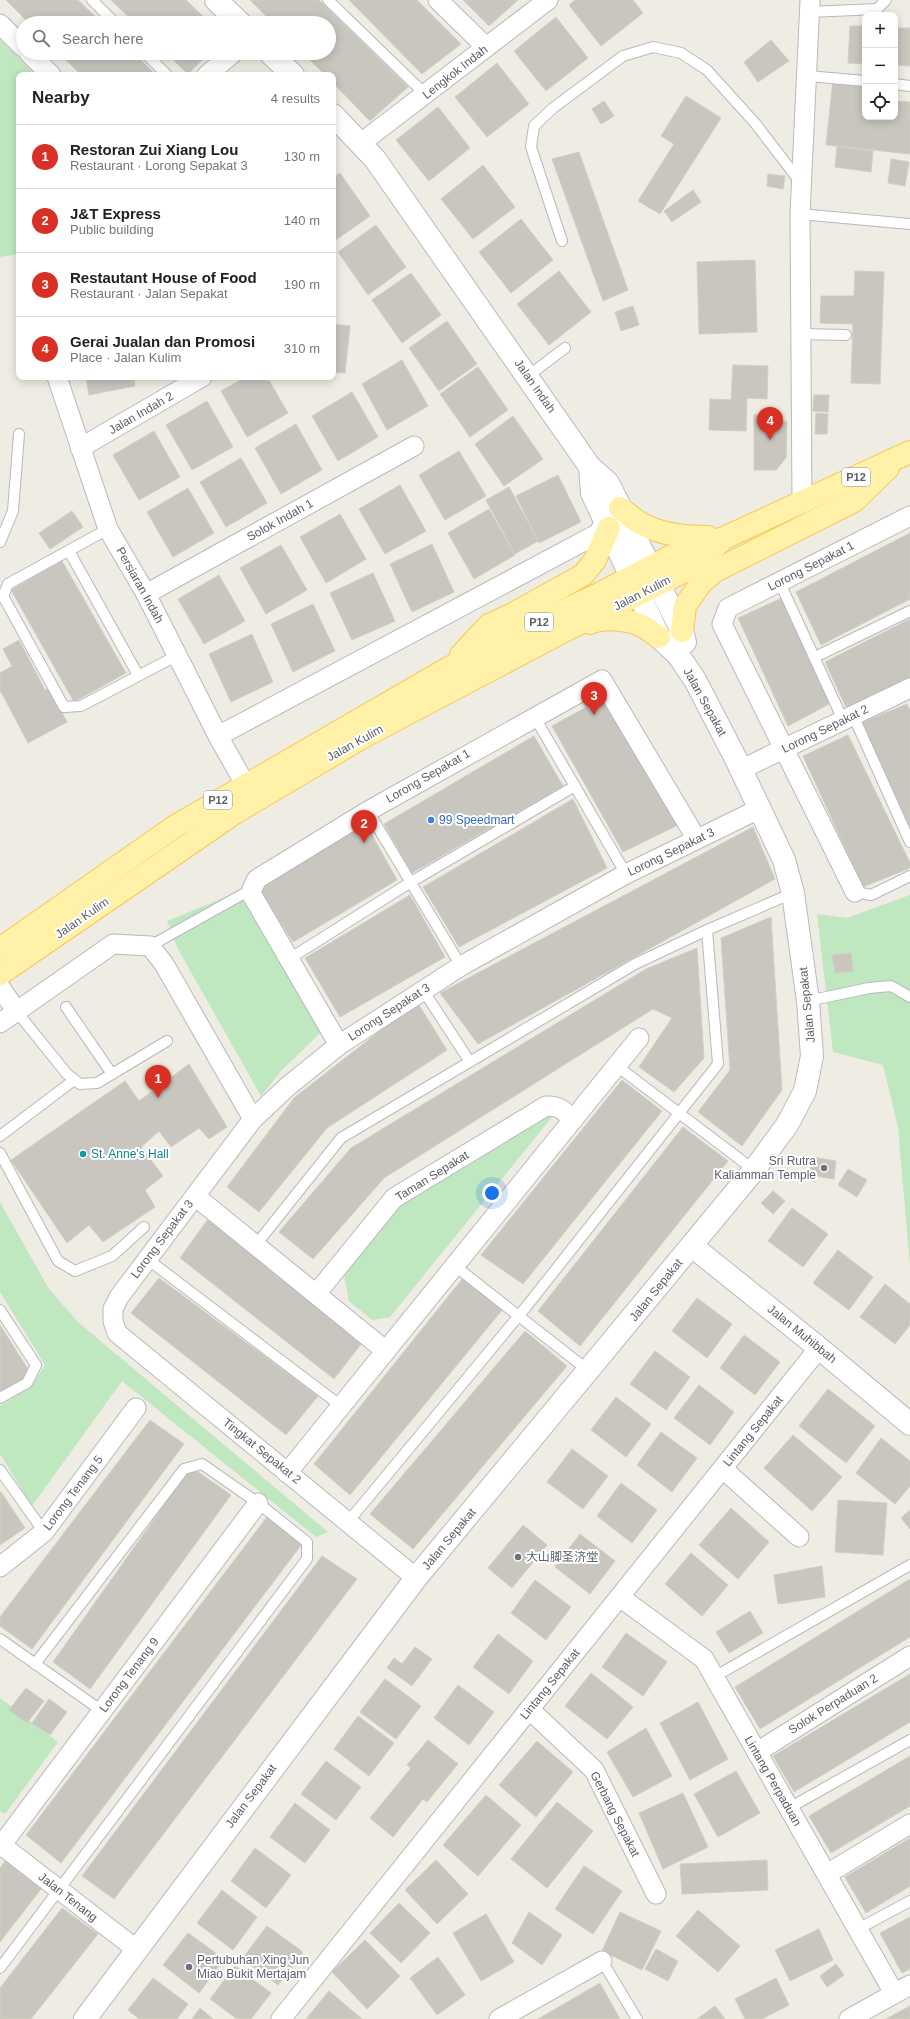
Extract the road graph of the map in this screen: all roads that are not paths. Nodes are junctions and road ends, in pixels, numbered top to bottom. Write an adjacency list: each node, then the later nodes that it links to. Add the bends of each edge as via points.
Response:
1 (92, 0): 8 (lane)
2 (216, 0): 9 (street)
3 (328, 0): 25 (lane)
4 (438, 0): 12 (street)
5 (886, 0): 7 (lane, via 878,9)
6 (543, 1): 12 (street, Lengkok Indah)
7 (810, 6): 21 (street)
8 (108, 16)
9 (233, 16)
10 (0, 24): 11 (street)
11 (16, 40)
12 (486, 48): 25 (street, Lengkok Indah)
13 (36, 60): 17 (street)
14 (152, 60): 18 (lane)
15 (225, 60): 19 (street)
16 (277, 60): 20 (street)
17 (48, 72)
18 (164, 72)
19 (211, 72)
20 (290, 72)
21 (808, 76): 22 (lane); 28 (street)
22 (862, 82)
23 (898, 84): 24 (lane)
24 (910, 86)
25 (426, 95): 27 (street, Lengkok Indah)
26 (336, 118): 27 (street, Jalan Indah)
27 (361, 143): 35 (street, Jalan Indah, via 375,159)
28 (802, 184): 29 (street); 31 (lane, via 756,123 707,70 681,53 653,47 624,56 553,108 534,126 531,147)
29 (800, 214): 30 (lane); 32 (street)
30 (910, 224)
31 (562, 240)
32 (800, 334): 33 (lane); 42 (street)
33 (846, 335)
34 (565, 348): 35 (lane)
35 (528, 376): 44 (street, Jalan Indah, via 590,467 608,483)
36 (58, 380): 40 (street, Persiaran Indah)
37 (197, 380): 40 (street, Jalan Indah 2)
38 (19, 434): 47 (lane, via 13,511)
39 (414, 446): 51 (street, Solok Indah 1)
40 (80, 448): 45 (street, Persiaran Indah)
41 (905, 454): 42 (main road, Jalan Kulim / P12); 54 (main road, via 854,501 715,571 701,583 686,606)
42 (802, 501): 46 (main road, Jalan Kulim / P12)
43 (910, 516): 50 (street, Lorong Sepakat 1)
44 (612, 519): 46 (main road, via 641,524 678,536); 49 (street, Jalan Indah); 58 (main road, via 595,560 583,575 489,625); 64 (street, via 599,533)
45 (108, 530): 48 (lane); 51 (street, Persiaran Indah)
46 (724, 538): 49 (main road, Jalan Kulim / P12, via 687,570)
47 (0, 542)
48 (69, 551): 59 (lane); 59 (lane, via 8,584 4,596 64,707 81,706)
49 (645, 581): 53 (main road, Jalan Kulim / P12); 54 (street, Jalan Indah); 55 (street, Jalan Sepakat); 58 (main road, Jalan Kulim / P12, via 507,637)
50 (780, 583): 57 (lane); 65 (street, Lorong Sepakat 1, via 728,608 722,624)
51 (146, 594): 56 (street, Persiaran Indah)
52 (910, 611): 57 (lane)
53 (566, 630): 55 (main road, via 576,629 597,620 614,620 640,625); 84 (main road, Jalan Kulim / P12, via 364,737 236,812)
54 (682, 631): 60 (street, Jalan Indah)
55 (659, 637): 60 (street, Jalan Sepakat, via 678,655)
56 (178, 655): 59 (lane); 64 (street, Persiaran Indah)
57 (815, 657): 63 (lane)
58 (447, 669): 67 (main road, Jalan Kulim / P12)
59 (138, 675)
60 (695, 680): 66 (street, Jalan Sepakat)
61 (909, 689): 63 (street, Lorong Sepakat 2)
62 (534, 716): 68 (lane); 70 (street, Lorong Sepakat 1); 71 (street, Lorong Sepakat 1, via 602,680)
63 (848, 717): 65 (street, Lorong Sepakat 2); 72 (lane)
64 (218, 736): 67 (street, Persiaran Indah)
65 (784, 749): 66 (street, Lorong Sepakat 2); 77 (street)
66 (740, 770): 69 (street, Jalan Sepakat)
67 (245, 784): 81 (main road, Jalan Kulim / P12, via 174,826)
68 (575, 786): 73 (lane); 75 (lane)
69 (759, 809): 71 (street, Lorong Sepakat 3); 78 (street, Jalan Sepakat, via 784,860)
70 (368, 811): 75 (lane); 76 (street, Lorong Sepakat 1, via 256,879)
71 (696, 838): 73 (street, Lorong Sepakat 3)
72 (910, 842)
73 (626, 874): 83 (street, Lorong Sepakat 3)
74 (910, 876): 77 (lane, via 871,895)
75 (411, 882): 82 (lane); 83 (lane)
76 (252, 889): 80 (lane); 82 (street, via 252,895)
77 (855, 892)
78 (793, 893): 79 (lane); 88 (street, Jalan Sepakat)
79 (707, 930): 95 (lane, via 635,964); 99 (lane, via 718,1064)
80 (150, 946): 90 (street, via 113,944); 100 (street, via 164,964)
81 (0, 949)
82 (289, 959): 94 (street)
83 (462, 966): 86 (street, Lorong Sepakat 3)
84 (0, 974)
85 (0, 987): 90 (street)
86 (424, 990): 94 (street, Lorong Sepakat 3); 95 (lane)
87 (910, 997): 88 (lane, via 891,986)
88 (808, 1001): 104 (street, Jalan Sepakat, via 812,1056 805,1090 787,1125)
89 (66, 1007): 97 (lane)
90 (17, 1012): 91 (street); 98 (lane)
91 (0, 1024)
92 (639, 1038): 96 (street)
93 (167, 1041): 97 (lane)
94 (339, 1045): 100 (street, Lorong Sepakat 3, via 287,1087)
95 (470, 1062): 107 (lane, via 341,1138)
96 (617, 1066): 99 (lane); 101 (street)
97 (112, 1074): 98 (lane, via 97,1083 80,1084)
98 (74, 1080): 102 (lane)
99 (679, 1115): 104 (lane); 113 (lane)
100 (253, 1119): 105 (street, Lorong Sepakat 3)
101 (573, 1120): 110 (street); 111 (street, Taman Sepakat, via 561,1108 554,1105 546,1106 394,1198)
102 (0, 1136)
103 (0, 1153): 106 (lane, via 58,1261 74,1271 112,1256)
104 (754, 1170): 108 (street, Jalan Sepakat)
105 (195, 1196): 107 (street); 109 (street, Lorong Sepakat 3)
106 (144, 1227)
107 (256, 1246): 111 (street)
108 (692, 1246): 115 (street, Jalan Muhibbah); 117 (street, Jalan Sepakat)
109 (146, 1258): 114 (street, Lorong Sepakat 3, via 119,1297 113,1309); 119 (lane)
110 (455, 1266): 113 (lane); 116 (street)
111 (316, 1294): 116 (street)
112 (0, 1310): 118 (lane, via 36,1365 27,1383)
113 (519, 1316): 117 (lane); 126 (lane)
114 (113, 1321): 123 (street, Tingkat Sepakat 2, via 117,1333)
115 (819, 1348): 121 (street, Jalan Muhibbah); 122 (street, Lintang Sepakat)
116 (386, 1351): 119 (street)
117 (589, 1371): 131 (street, Jalan Sepakat)
118 (0, 1398)
119 (341, 1406): 123 (street)
120 (136, 1408): 127 (street, Lorong Tenang 5)
121 (910, 1424)
122 (723, 1469): 128 (street); 132 (street, Lintang Sepakat)
123 (287, 1473): 126 (street, Tingkat Sepakat 2)
124 (2, 1477): 127 (lane)
125 (258, 1503): 135 (lane, via 202,1464 184,1469); 138 (street, Lorong Tenang 9); 145 (lane, via 307,1542 307,1559)
126 (348, 1522): 131 (street, Tingkat Sepakat 2)
127 (44, 1532): 130 (street, Lorong Tenang 5)
128 (799, 1537)
129 (910, 1565): 136 (lane)
130 (0, 1567)
131 (416, 1578): 149 (street, Jalan Sepakat)
132 (620, 1597): 136 (street, Lintang Perpaduan, via 704,1659); 137 (street, Lintang Sepakat)
133 (0, 1639): 135 (lane)
134 (910, 1656): 140 (street, Solok Perpaduan 2)
135 (35, 1664): 138 (lane)
136 (714, 1677): 140 (street, Lintang Perpaduan)
137 (529, 1709): 146 (street, Gerbang Sepakat, via 594,1770); 154 (street, Lintang Sepakat)
138 (102, 1710): 143 (street, Lorong Tenang 9)
139 (910, 1740): 141 (lane)
140 (757, 1752): 141 (street, Lintang Perpaduan)
141 (789, 1808): 144 (street, Lintang Perpaduan)
142 (910, 1824): 144 (street)
143 (0, 1845): 145 (street, Jalan Tenang)
144 (827, 1874): 148 (street, Lintang Perpaduan)
145 (59, 1890): 149 (street, Jalan Tenang); 151 (lane)
146 (656, 1894)
147 (910, 1901): 148 (lane)
148 (858, 1929): 152 (street, Lintang Perpaduan)
149 (136, 1949): 153 (street, Jalan Sepakat)
150 (602, 1961): 155 (street); 156 (lane)
151 (0, 1968)
152 (902, 1989): 157 (street)
153 (85, 2019)
154 (281, 2019)
155 (499, 2019)
156 (637, 2019)
157 (849, 2019)

